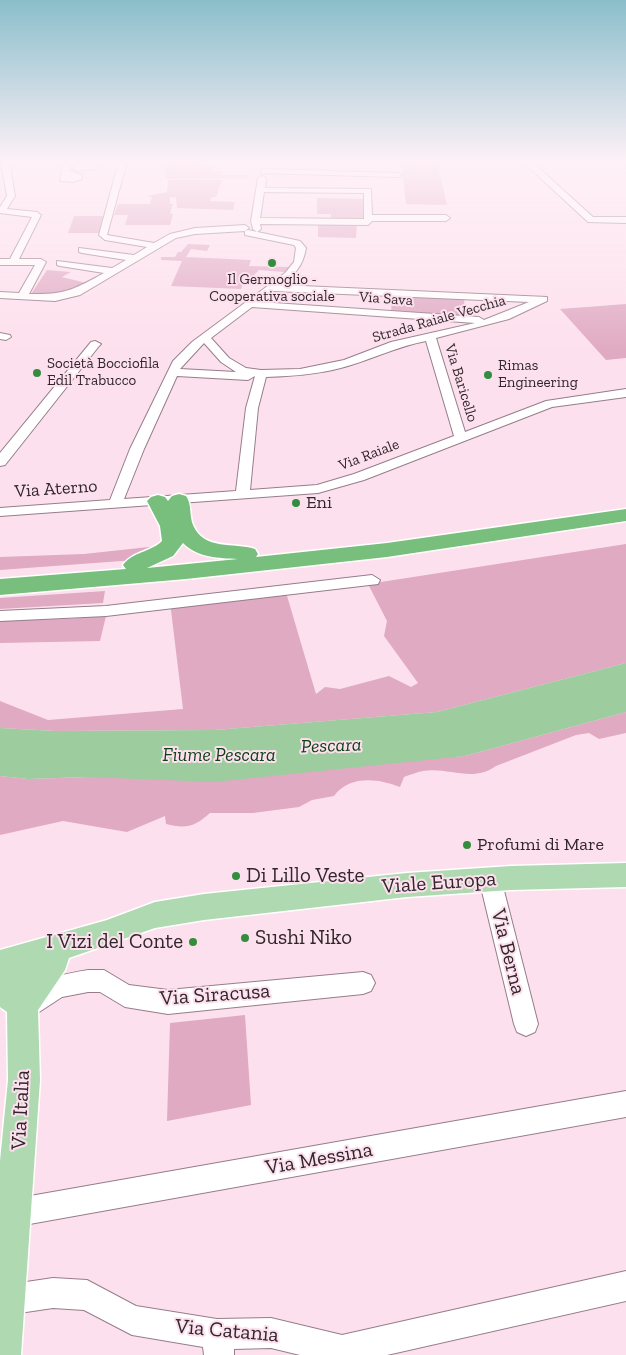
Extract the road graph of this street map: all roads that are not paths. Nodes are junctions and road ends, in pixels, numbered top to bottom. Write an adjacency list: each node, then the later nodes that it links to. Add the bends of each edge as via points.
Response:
1 (33, 224): 10 (street)
2 (109, 224): 6 (street, via 106,237)
3 (252, 224): 5 (street)
4 (324, 224): 5 (street)
5 (251, 228): 6 (street, via 184,233); 14 (street, via 299,245 299,262)
6 (154, 246): 9 (street)
7 (82, 250): 9 (street)
8 (0, 255): 10 (street)
9 (134, 258): 13 (street)
10 (14, 259): 11 (street); 16 (street, via 41,262)
11 (0, 262)
12 (60, 263): 13 (street)
13 (113, 271): 16 (street, via 65,297)
14 (271, 288): 17 (street); 19 (street, Strada Raiale Vecchia, via 542,299)
15 (0, 296): 16 (street)
16 (17, 296): 18 (street)
17 (249, 304): 19 (street, Via Sava); 21 (street)
18 (0, 308)
19 (492, 321): 20 (street, Strada Raiale Vecchia)
20 (430, 337): 25 (street, Strada Raiale Vecchia, via 395,344 347,363 300,372); 27 (street, Via Baricello)
21 (203, 339): 23 (street, via 184,354); 24 (street, via 210,342)
22 (95, 344): 28 (street)
23 (172, 372): 24 (street, Strada Raiale Vecchia); 31 (street)
24 (236, 372): 25 (street, Strada Raiale Vecchia)
25 (261, 374): 29 (street, via 252,408)
26 (626, 393): 27 (street, Via Raiale, via 550,404)
27 (461, 438): 29 (street, Via Raiale, via 332,486)
28 (0, 462)
29 (243, 495): 30 (street, Via Raiale)
30 (168, 500): 31 (street, Via Raiale); 35 (highway, via 188,537 215,551); 36 (highway, via 173,542 164,552)
31 (115, 504): 33 (street, Via Aterno)
32 (626, 505): 35 (highway, via 389,541)
33 (0, 512)
34 (626, 515): 39 (highway, via 387,550 186,572)
35 (247, 554): 36 (highway)
36 (135, 566): 37 (highway)
37 (0, 577)
38 (372, 580): 40 (street, via 106,611)
39 (0, 587)
40 (0, 616)
41 (626, 875): 42 (main road, Viale Europa)
42 (490, 879): 43 (main road, Viale Europa, via 398,886 155,914 107,933); 45 (street, Via Berna)
43 (17, 980): 44 (street, Via Siracusa, via 47,992 88,981 104,982 125,996 168,1002); 47 (main road, Via Italia, via 24,1080)
44 (363, 983)
45 (526, 1024)
46 (626, 1104): 48 (street, Via Messina)
47 (10, 1141): 48 (main road, Via Italia)
48 (8, 1222): 50 (main road, Via Italia)
49 (626, 1286): 51 (street, Via Catania, via 342,1350 271,1333)
50 (6, 1300): 51 (street, Via Catania, via 53,1293 87,1294 132,1320); 52 (main road, Via Italia)
51 (218, 1345)
52 (1, 1355)

